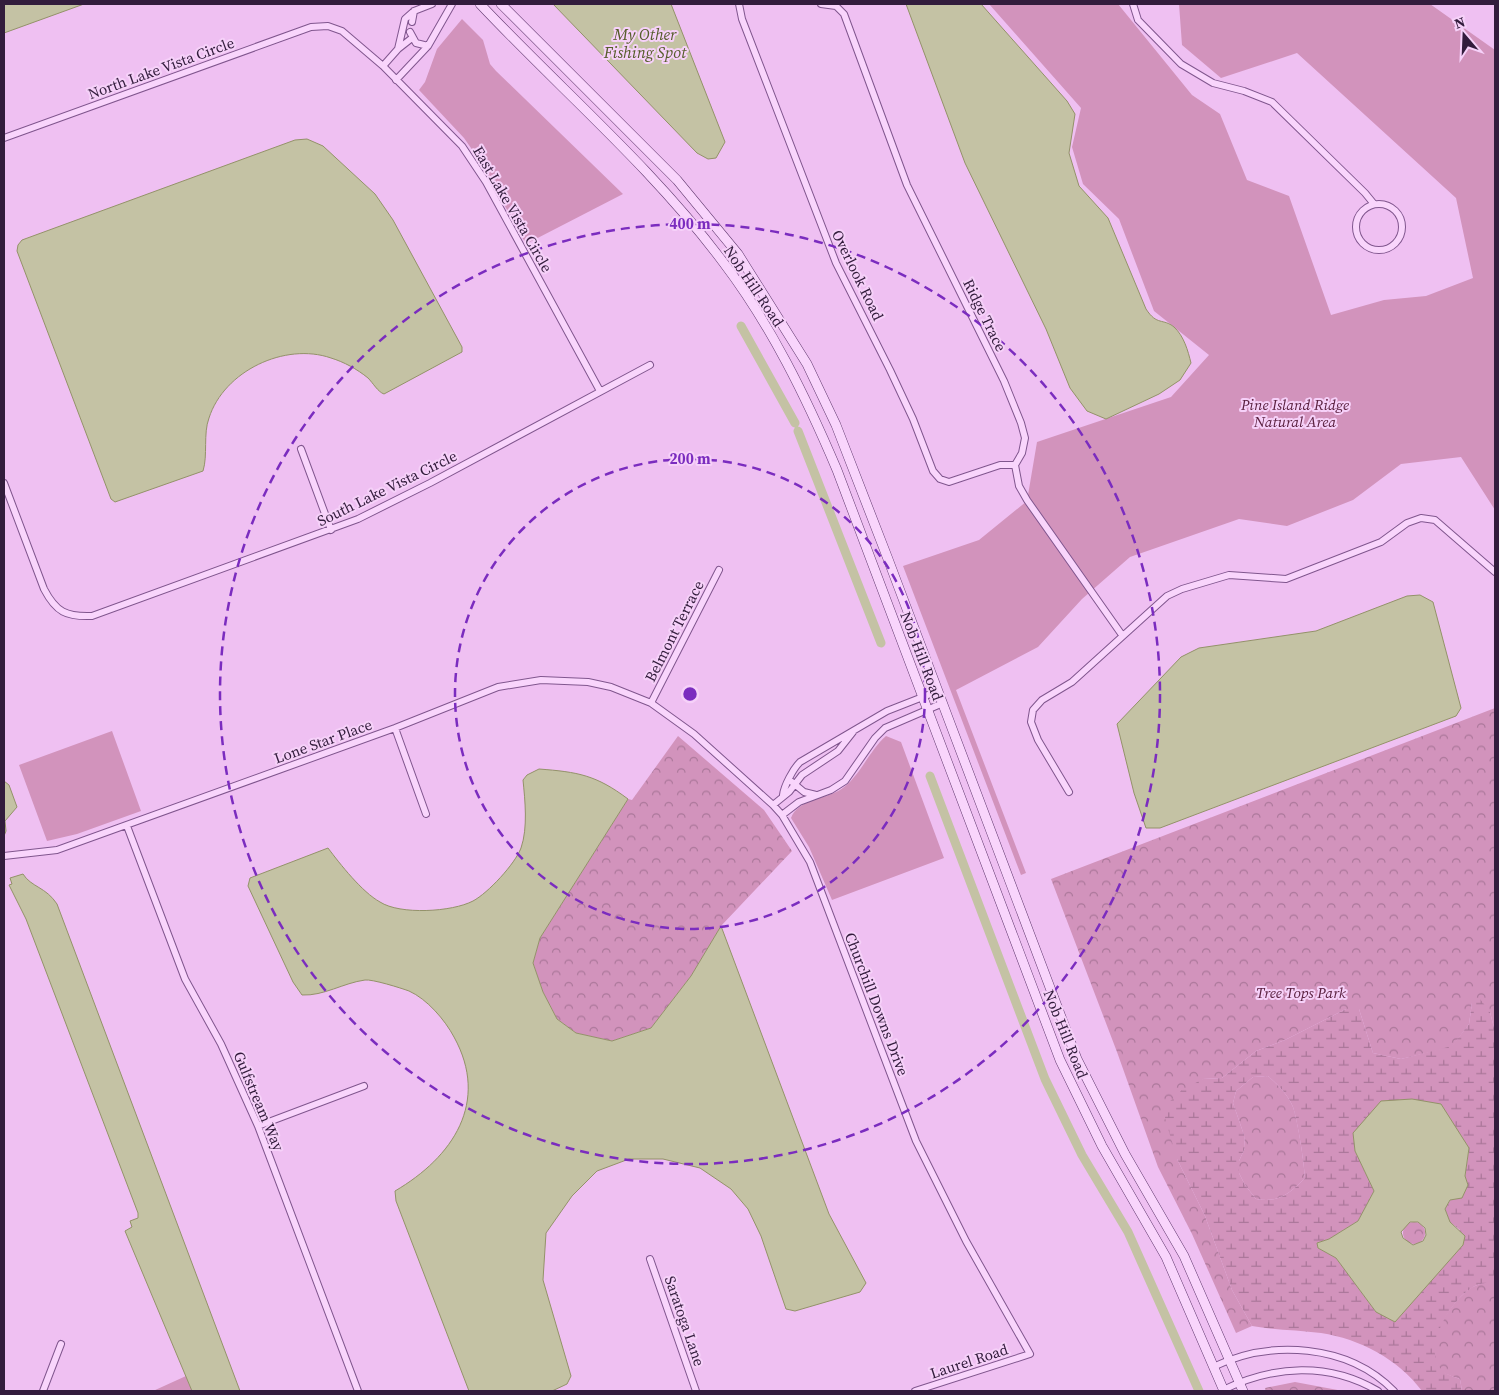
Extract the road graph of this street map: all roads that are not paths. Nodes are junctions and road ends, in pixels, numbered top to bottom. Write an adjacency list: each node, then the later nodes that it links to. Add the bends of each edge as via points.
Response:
1 (432, 4): 8 (street)
2 (452, 4): 11 (street)
3 (480, 4): 27 (main road, Nob Hill Road, via 661,186 746,294 813,414)
4 (501, 4): 26 (main road, Nob Hill Road, via 677,180 738,254 778,314 807,364 836,425)
5 (738, 4): 20 (street, Overlook Road, via 832,254 894,378 933,470 940,479 949,482 1000,465)
6 (821, 4): 20 (street, Ridge Trace, via 836,6 844,14 908,185 1018,415 1025,438)
7 (1133, 4): 16 (street, via 1138,20 1182,64 1213,83 1272,102)
8 (414, 11): 9 (street); 12 (street, via 405,19)
9 (412, 22)
10 (328, 26): 13 (street, East Lake Vista Circle, via 342,31); 15 (street, North Lake Vista Circle, via 311,27)
11 (428, 46): 12 (street, via 419,44 411,35); 14 (street)
12 (398, 49): 13 (street)
13 (383, 66): 14 (street, East Lake Vista Circle)
14 (396, 80): 18 (street, East Lake Vista Circle, via 438,119 472,160)
15 (4, 138)
16 (1374, 204): 16 (street, via 1387,205 1401,221 1399,238 1385,249 1368,247 1356,230 1360,214)
17 (650, 365): 18 (street, South Lake Vista Circle)
18 (600, 391): 22 (street, South Lake Vista Circle, via 430,483)
19 (301, 449): 22 (street)
20 (1015, 465): 25 (street, via 1019,486 1027,500)
21 (4, 483): 22 (street, South Lake Vista Circle, via 51,603 65,614 77,616 92,616)
22 (331, 530)
23 (719, 570): 28 (street, Belmont Terrace)
24 (1495, 572): 25 (street, via 1434,520 1421,518 1407,523 1381,542 1286,579 1229,575 1182,589 1167,596)
25 (1122, 635): 34 (street, via 1072,682 1042,700 1033,710 1031,722 1038,740)
26 (938, 691): 27 (street); 29 (main road, Nob Hill Road)
27 (922, 697): 30 (main road, Nob Hill Road); 32 (street, via 887,711)
28 (651, 703): 31 (street, Lone Star Place, via 611,687 588,682 541,680 498,687); 36 (street, Churchill Downs Drive, via 694,734)
29 (943, 703): 30 (street); 46 (main road, Nob Hill Road, via 1077,1059 1125,1154 1184,1256)
30 (927, 709): 35 (street, via 885,728 874,738 845,781); 47 (main road, Nob Hill Road, via 1060,1060 1102,1146 1166,1258)
31 (395, 728): 37 (street); 39 (street, Lone Star Place)
32 (854, 732): 33 (street, via 846,743); 33 (street, via 800,762 791,770)
33 (792, 782): 35 (street, via 804,792); 36 (street)
34 (1069, 792)
35 (817, 795): 38 (street, via 799,802)
36 (773, 805): 38 (street, Churchill Downs Drive)
37 (426, 814)
38 (782, 815): 45 (street, Churchill Downs Drive, via 810,862 916,1141 966,1241)
39 (127, 826): 40 (street, Lone Star Place, via 57,850); 42 (street, Gulfstream Way, via 185,979 221,1044)
40 (4, 856)
41 (364, 1086): 42 (street)
42 (258, 1126): 50 (street, Gulfstream Way)
43 (650, 1259): 51 (street, Saratoga Lane)
44 (61, 1344): 49 (street)
45 (1030, 1354): 52 (street, Laurel Road)
46 (1229, 1359): 47 (street); 48 (main road, Nob Hill Road); 56 (street, via 1265,1350 1310,1350 1358,1365)
47 (1213, 1367): 53 (main road, Nob Hill Road)
48 (1240, 1382): 53 (street); 54 (main road, Nob Hill Road); 55 (street, via 1297,1369 1322,1370 1346,1376)
49 (43, 1391)
50 (358, 1391)
51 (696, 1391)
52 (915, 1391)
53 (1224, 1391)
54 (1243, 1391)
55 (1378, 1391)
56 (1394, 1391)

